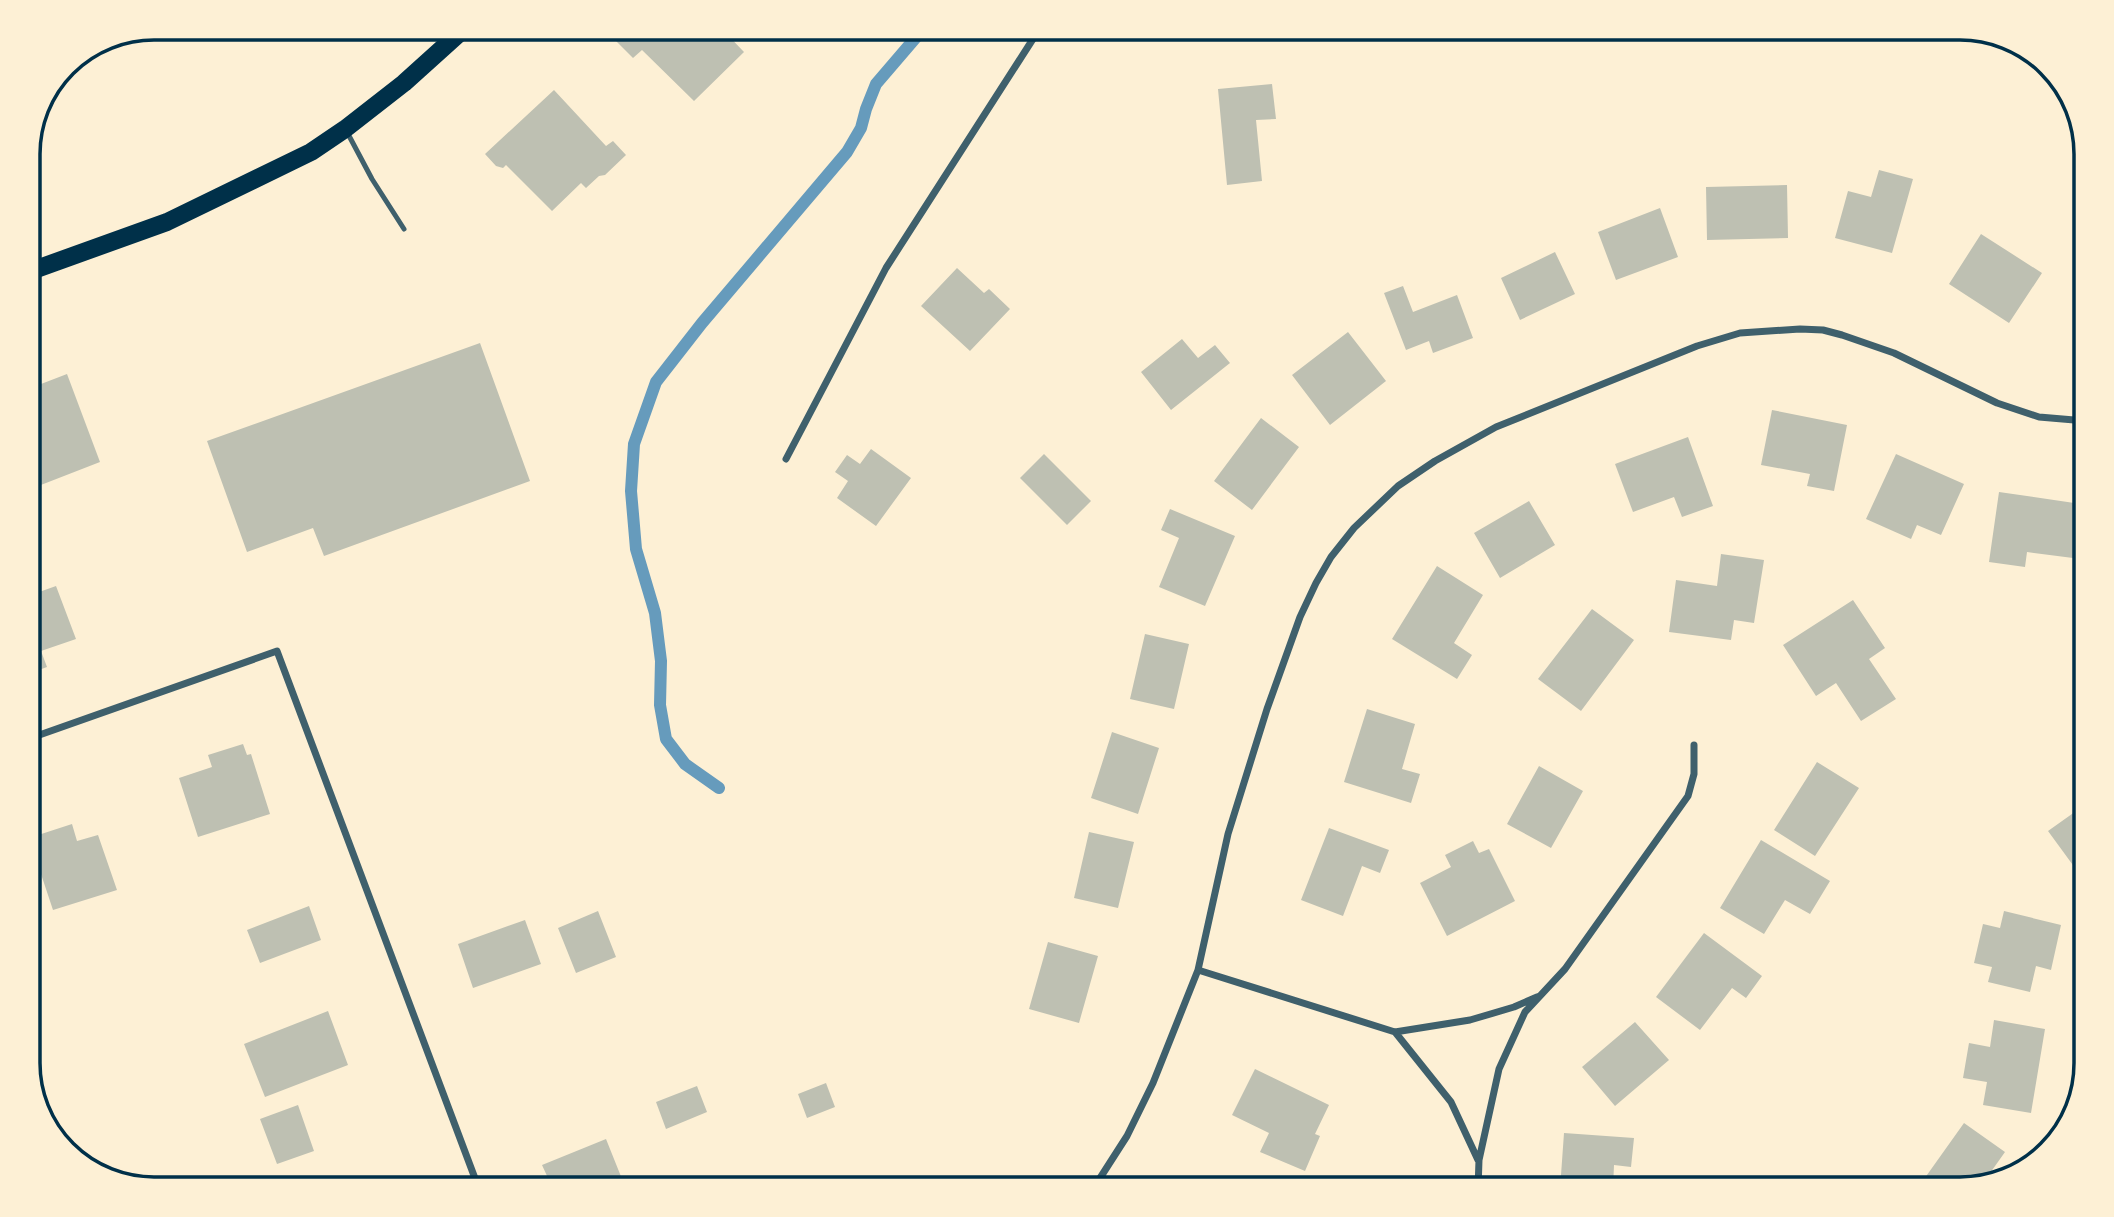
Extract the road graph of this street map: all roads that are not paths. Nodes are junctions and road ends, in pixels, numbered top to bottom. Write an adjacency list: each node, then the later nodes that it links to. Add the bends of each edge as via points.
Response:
1 (452, 40): 3 (main road)
2 (1032, 40): 7 (street, via 886,268)
3 (345, 129): 4 (lane); 5 (main road, via 311,152 167,222)
4 (404, 229)
5 (40, 268)
6 (2074, 420): 10 (street, via 2039,417 1997,402 1853,338 1823,330 1770,330 1740,332 1697,346 1496,427 1435,461 1398,486 1354,528 1315,583 1267,709 1228,834)
7 (786, 459)
8 (40, 735): 14 (street, via 277,651)
9 (1694, 745): 11 (street, via 1688,796 1565,969)
10 (1198, 970): 12 (street); 15 (street, via 1153,1083)
11 (1540, 995): 12 (street, via 1470,1020); 13 (street, via 1525,1012 1499,1069)
12 (1395, 1032): 13 (street, via 1451,1102)
13 (1479, 1160): 16 (street)
14 (474, 1177)
15 (1101, 1177)
16 (1478, 1177)

